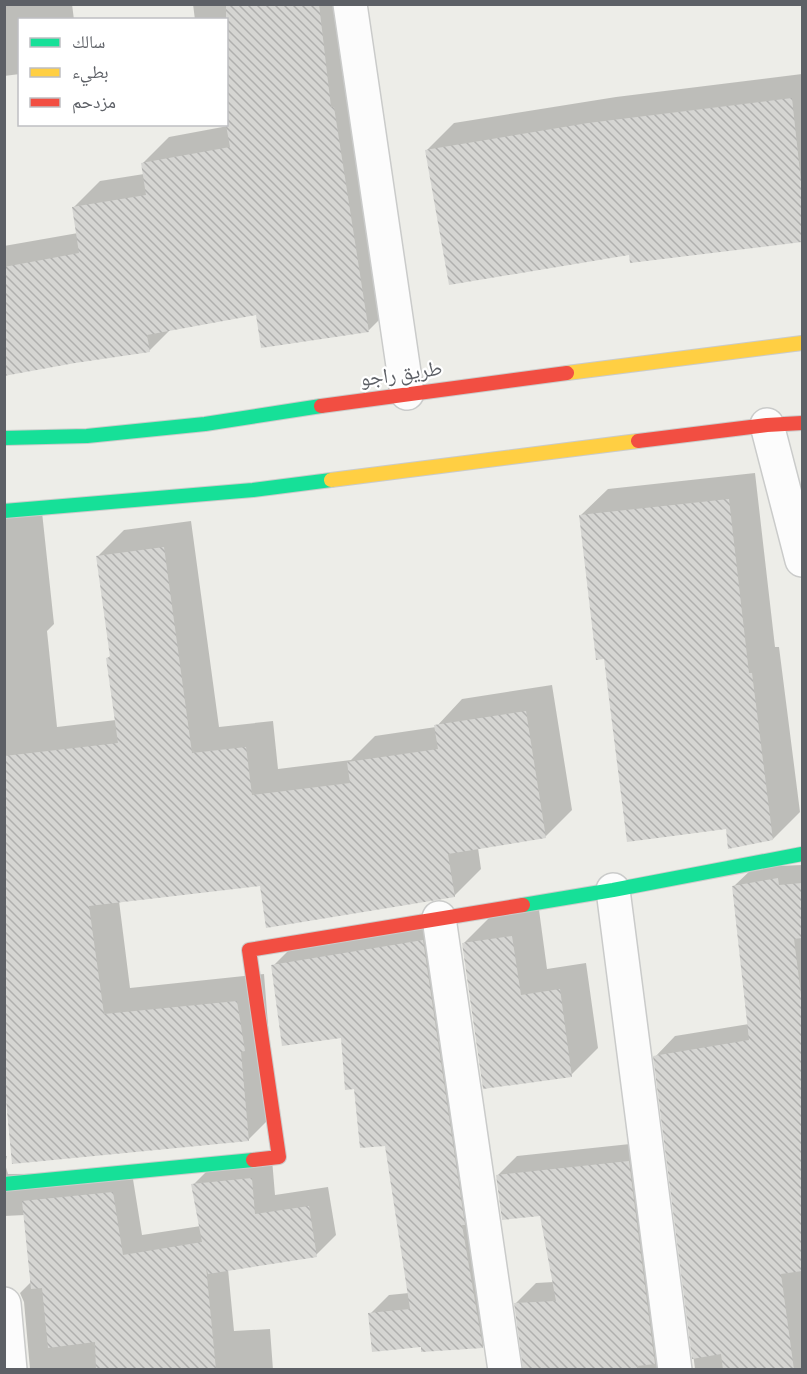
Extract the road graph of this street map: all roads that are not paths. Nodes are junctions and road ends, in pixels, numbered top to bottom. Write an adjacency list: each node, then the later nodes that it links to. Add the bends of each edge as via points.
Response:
1 (350, 4): 3 (street)
2 (802, 342): 3 (main road, طريق راجو)
3 (407, 393): 6 (main road, طريق راجو, via 194,425 87,436)
4 (802, 423): 5 (main road)
5 (767, 425): 7 (main road, via 253,490); 8 (street)
6 (4, 438)
7 (4, 511)
8 (802, 560)
9 (802, 854): 10 (main road)
10 (613, 890): 11 (main road); 16 (street)
11 (439, 918): 12 (main road, via 249,950 279,1157); 15 (street)
12 (4, 1184)
13 (4, 1304): 14 (street)
14 (10, 1370)
15 (505, 1370)
16 (675, 1370)

